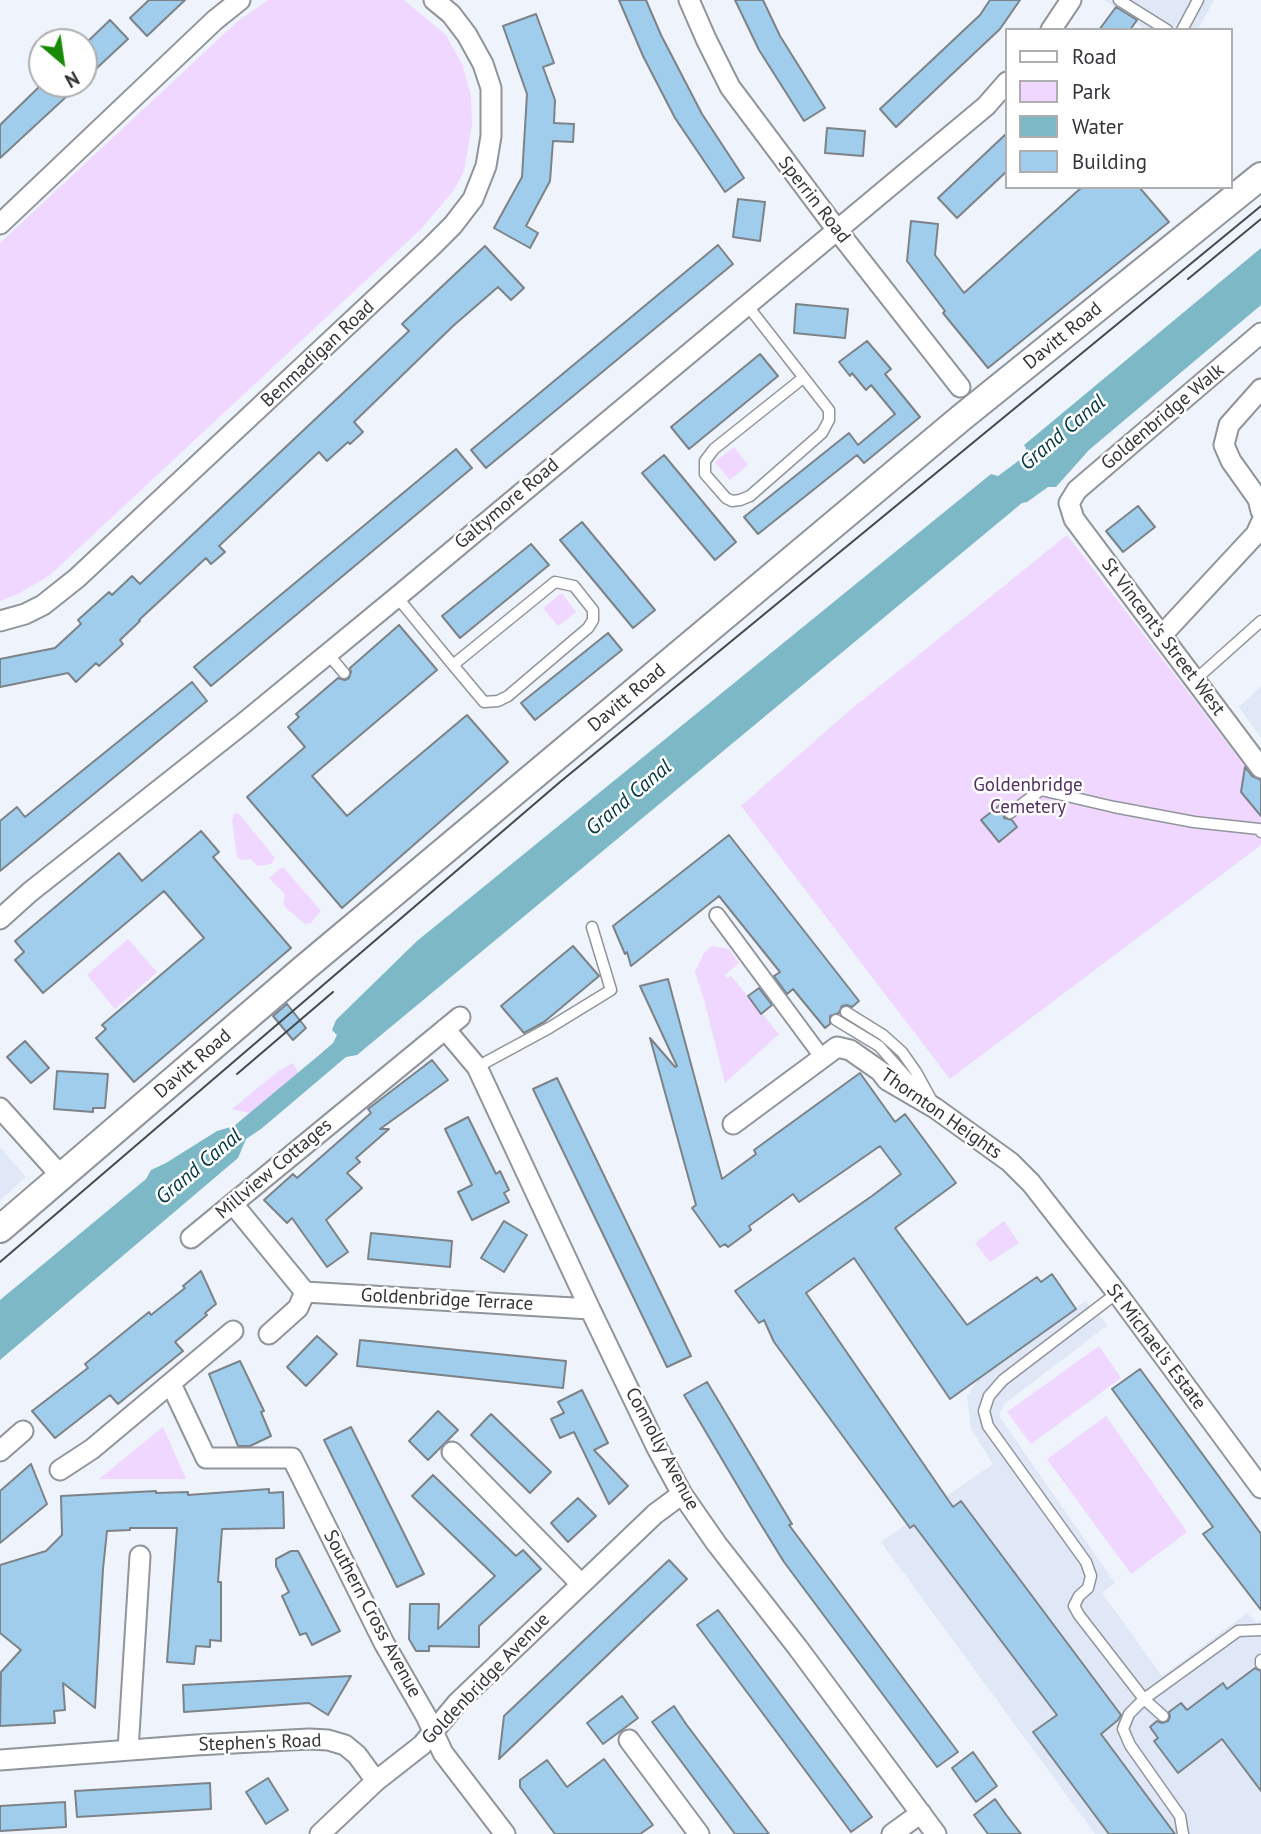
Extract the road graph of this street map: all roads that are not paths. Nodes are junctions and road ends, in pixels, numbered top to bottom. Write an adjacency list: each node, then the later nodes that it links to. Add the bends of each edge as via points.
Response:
1 (240, 0): 13 (street)
2 (434, 0): 7 (street, Benmadigan Road)
3 (689, 0): 14 (street, Sperrin Road, via 730,86)
4 (1071, 0): 8 (street)
5 (1119, 0): 9 (lane)
6 (1198, 0): 10 (lane)
7 (458, 7): 24 (street, Benmadigan Road, via 491,88 491,136 486,166 472,199 453,225 86,569 43,605)
8 (1052, 28)
9 (1164, 28)
10 (1183, 28)
11 (1006, 83): 14 (street, Galtymore Road, via 986,106)
12 (1261, 176): 45 (main road, Davitt Road, via 876,489)
13 (0, 224)
14 (837, 230): 15 (street, Galtymore Road); 18 (street, Sperrin Road)
15 (747, 305): 17 (lane); 23 (street, Galtymore Road)
16 (1261, 333): 20 (street, Goldenbridge Walk, via 1077,490)
17 (803, 378): 17 (lane, via 829,410 822,433 750,495 740,500 726,498 705,474 705,461)
18 (960, 387)
19 (1261, 389): 21 (street, via 1229,425 1224,444)
20 (1069, 503): 26 (street, St Vincent's Street West, via 1074,519)
21 (1261, 511)
22 (1261, 523): 26 (street, via 1256,534)
23 (397, 597): 27 (street, Galtymore Road); 28 (lane)
24 (0, 621)
25 (1261, 621): 30 (lane)
26 (1162, 635): 30 (street, St Vincent's Street West)
27 (328, 654): 29 (lane); 35 (street, Galtymore Road)
28 (453, 665): 28 (lane, via 484,702 498,701 588,628 593,610 574,586 555,582)
29 (344, 673)
30 (1195, 680): 31 (street, St Vincent's Street West)
31 (1261, 768)
32 (1010, 813): 33 (lane, via 1041,790)
33 (1261, 832)
34 (717, 915): 40 (street)
35 (0, 919)
36 (593, 927): 41 (lane, via 611,990)
37 (846, 1013): 42 (lane, via 902,1052 923,1083)
38 (836, 1020): 42 (lane, via 878,1046)
39 (453, 1023): 41 (street, Connolly Avenue); 46 (street, Millview Cottages)
40 (822, 1057): 42 (street, Thornton Heights, via 837,1047 850,1050 887,1080); 44 (street, Thornton Heights)
41 (477, 1068): 52 (street, Connolly Avenue)
42 (927, 1103): 47 (street, Thornton Heights, via 1010,1162)
43 (0, 1108): 45 (street)
44 (733, 1124)
45 (62, 1177): 48 (main road, Davitt Road)
46 (233, 1204): 49 (street, Millview Cottages); 50 (street)
47 (1050, 1207): 51 (street, St Michael's Estate)
48 (0, 1229)
49 (191, 1238)
50 (305, 1292): 52 (street, Goldenbridge Terrace); 54 (street, via 298,1308)
51 (1117, 1293): 60 (street, St Michael's Estate); 65 (lane, via 1003,1380 989,1396 984,1411 988,1426 1086,1562 1091,1576 1088,1588 1074,1606)
52 (590, 1309): 61 (street, Connolly Avenue)
53 (233, 1331): 55 (street)
54 (269, 1334)
55 (171, 1384): 59 (street); 67 (street, Southern Cross Avenue, via 206,1458 292,1458)
56 (23, 1431): 57 (street)
57 (0, 1451)
58 (452, 1452): 63 (street)
59 (60, 1470)
60 (1261, 1488)
61 (682, 1494): 63 (street, Goldenbridge Avenue); 72 (street, Connolly Avenue)
62 (140, 1556): 69 (street)
63 (581, 1584): 67 (street, Goldenbridge Avenue, via 458,1702)
64 (1261, 1630): 65 (lane, via 1238,1631)
65 (1144, 1699): 66 (lane); 78 (lane, via 1129,1714 1123,1729 1180,1816)
66 (1163, 1716)
67 (434, 1733): 71 (street, Goldenbridge Avenue); 74 (street, Southern Cross Avenue, via 443,1753)
68 (629, 1740): 75 (street)
69 (128, 1750): 70 (street, Stephen's Road); 71 (street, Stephen's Road, via 328,1740 351,1750)
70 (0, 1760)
71 (376, 1781): 73 (street, Goldenbridge Avenue)
72 (921, 1813): 76 (street); 77 (street, Connolly Avenue)
73 (320, 1834)
74 (505, 1834)
75 (699, 1834)
76 (892, 1834)
77 (936, 1834)
78 (1184, 1834)

